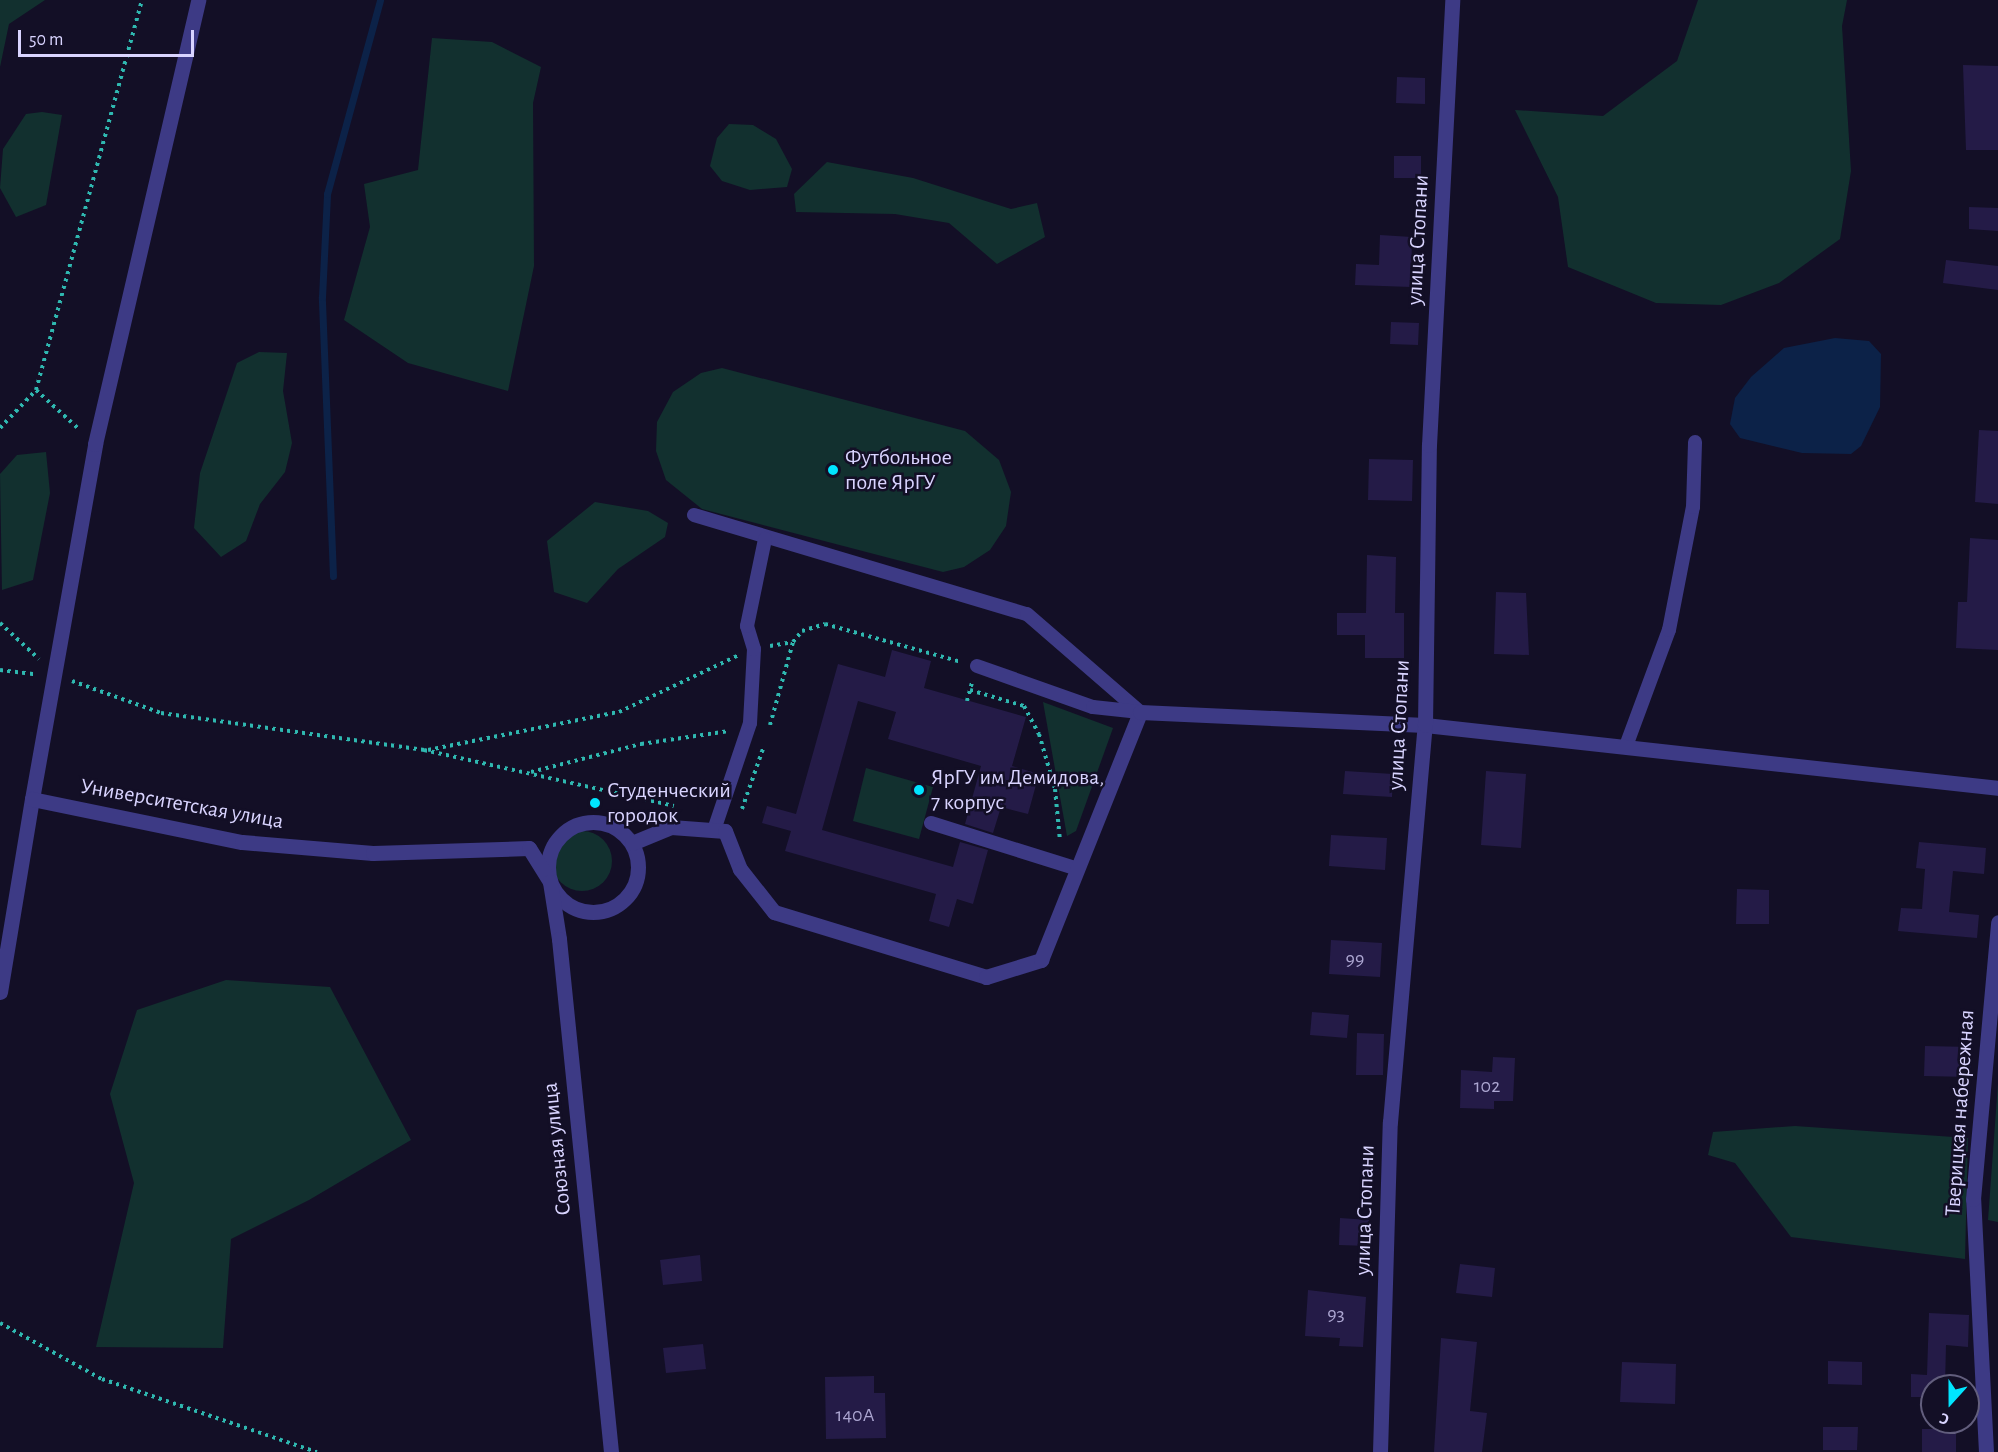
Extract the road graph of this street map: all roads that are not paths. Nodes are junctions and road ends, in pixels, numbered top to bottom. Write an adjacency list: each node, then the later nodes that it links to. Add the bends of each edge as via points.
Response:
1 (198, 0): 11 (street, via 95,444)
2 (1452, 0): 8 (street, улица Стопани, via 1430,445)
3 (1695, 442): 9 (lane, via 1693,507 1669,630)
4 (694, 515): 5 (lane)
5 (765, 539): 7 (lane, via 1027,614); 13 (lane, via 747,626 754,649 750,723)
6 (976, 666): 7 (lane, via 1093,707)
7 (1140, 712): 8 (street); 17 (street)
8 (1425, 725): 9 (street); 23 (street, улица Стопани, via 1390,1122)
9 (1626, 746): 10 (street)
10 (1998, 789)
11 (32, 798): 16 (street, Университетская улица, via 242,842 373,853); 20 (street)
12 (931, 824): 17 (lane)
13 (720, 831): 15 (street, via 671,827); 17 (street, via 740,869 774,912 986,977 1041,960)
14 (556, 840): 15 (street, via 573,826 595,821 622,831); 16 (street, Университетская улица); 18 (street, via 547,868)
15 (632, 843): 18 (street, via 638,871 634,886 612,908 581,911 557,895)
16 (529, 848): 18 (street, Союзная улица)
17 (1078, 869)
18 (549, 882): 22 (street, Союзная улица)
19 (1998, 922): 21 (street, Тверицкая набережная, via 1973,1198)
20 (0, 992)
21 (1990, 1447)
22 (611, 1452)
23 (1380, 1452)

